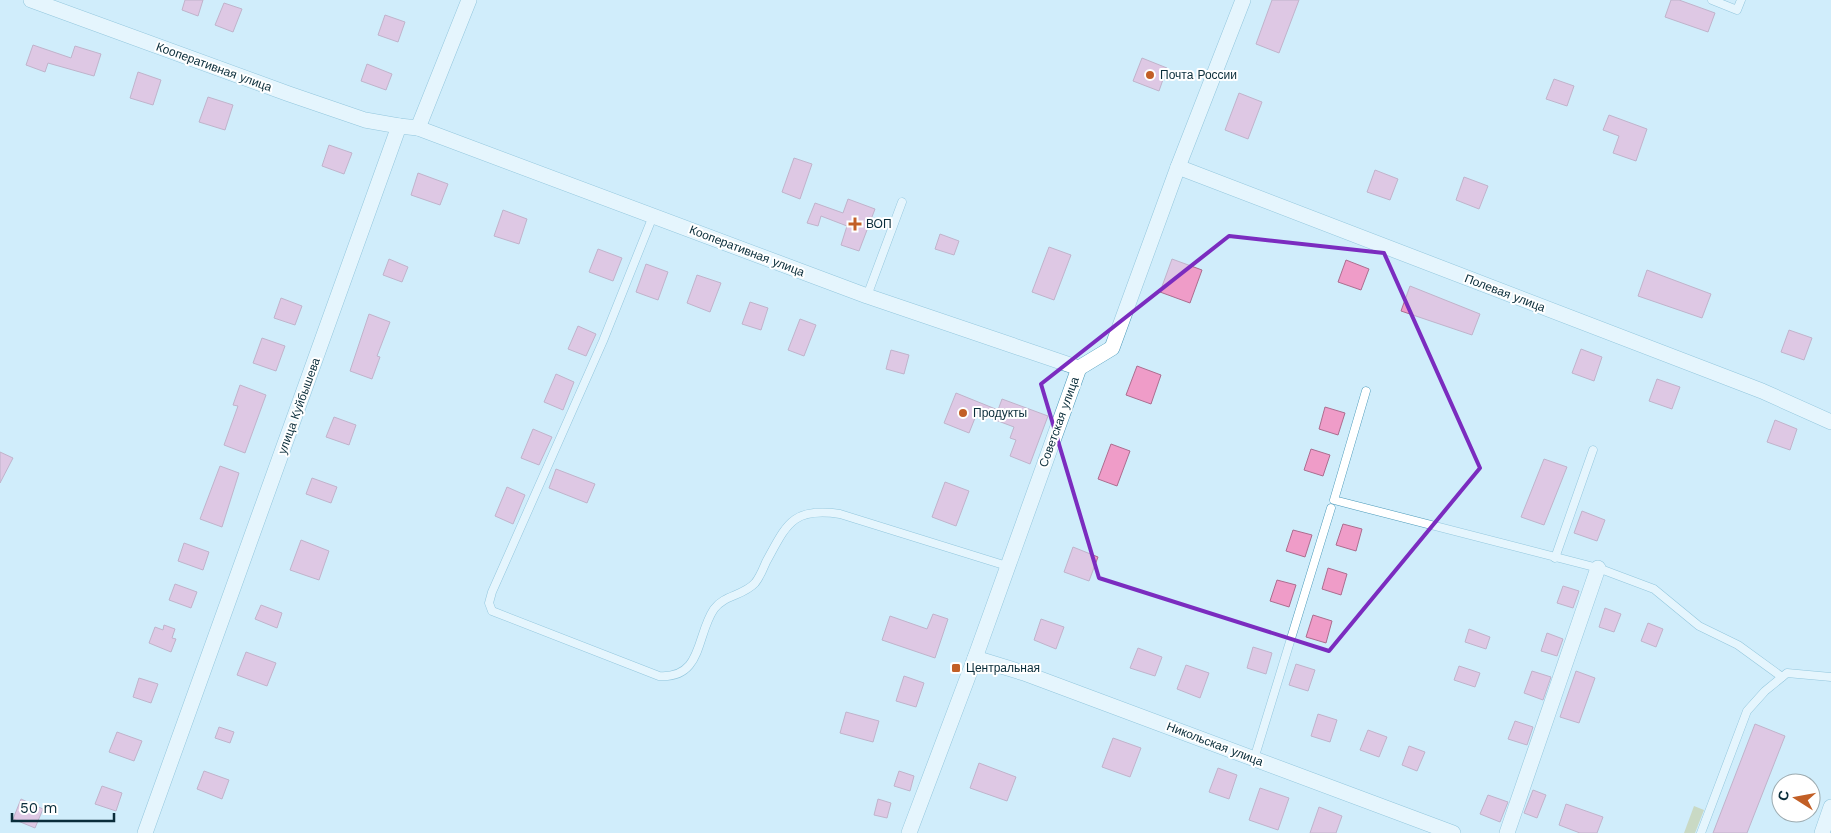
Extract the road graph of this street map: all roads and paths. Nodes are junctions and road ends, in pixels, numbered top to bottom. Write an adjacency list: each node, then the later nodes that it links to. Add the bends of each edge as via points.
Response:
1 (31, 0): 6 (street, Кооперативная улица, via 289,94 365,120)
2 (469, 0): 7 (street)
3 (1243, 0): 8 (street, Советская улица)
4 (1712, 0): 5 (lane, via 1737,10)
5 (1741, 0)
6 (399, 126): 7 (street); 25 (street, улица Куйбышева)
7 (418, 128): 10 (street, Кооперативная улица)
8 (1178, 166): 12 (street, Советская улица, via 1112,348); 14 (street, Полевая улица, via 1762,391)
9 (902, 202): 11 (lane)
10 (653, 216): 11 (street, Кооперативная улица); 18 (lane, via 603,341 492,592 489,603 492,611 659,676 673,677 687,669 720,601 745,592 756,581 783,531 798,516 818,511 840,514)
11 (867, 296): 12 (street, Кооперативная улица)
12 (1079, 368): 18 (street, Советская улица)
13 (1366, 390): 17 (lane, via 1334,500)
14 (1831, 422)
15 (1593, 450): 17 (lane)
16 (1332, 508): 23 (lane)
17 (1555, 558): 19 (lane)
18 (1007, 566): 20 (street, Советская улица)
19 (1598, 568): 21 (lane, via 1654,589 1700,626 1738,644); 28 (street)
20 (975, 658): 23 (street, Никольская улица, via 1024,672); 26 (street, Советская улица)
21 (1782, 676): 22 (lane, via 1786,673); 29 (lane, via 1747,711)
22 (1831, 677)
23 (1254, 759): 27 (street, Никольская улица)
24 (1831, 807): 30 (street)
25 (145, 833)
26 (909, 833)
27 (1453, 833)
28 (1507, 833)
29 (1701, 833)
30 (1822, 833)

